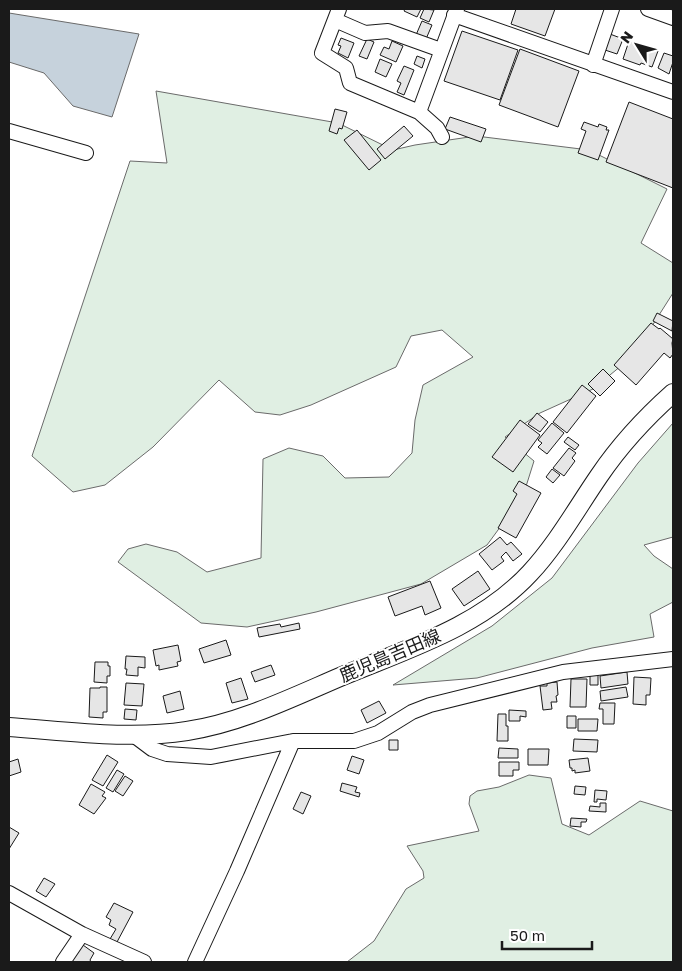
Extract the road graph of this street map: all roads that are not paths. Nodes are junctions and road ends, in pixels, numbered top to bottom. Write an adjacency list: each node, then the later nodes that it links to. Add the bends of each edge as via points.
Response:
1 (612, 9): 7 (street)
2 (648, 9): 5 (street)
3 (456, 12): 6 (street); 7 (street)
4 (337, 14): 6 (street, via 365,33 388,31); 9 (street, via 322,53 346,68 350,83)
5 (673, 18)
6 (441, 50): 9 (street)
7 (593, 65): 8 (street)
8 (673, 92)
9 (419, 112): 11 (street)
10 (9, 131): 12 (street)
11 (442, 137)
12 (86, 153)
13 (673, 393): 16 (main road, 鹿児島吉田線, via 612,457 531,572 487,610 455,629 257,712 188,731)
14 (673, 659): 17 (street, via 563,672 430,705 378,733 354,741)
15 (9, 727): 16 (main road, 鹿児島吉田線)
16 (132, 734): 17 (street, via 152,749 179,756 211,757)
17 (293, 741): 22 (street)
18 (9, 893): 19 (street)
19 (82, 934): 20 (street); 21 (street)
20 (62, 962)
21 (144, 962)
22 (195, 962)

